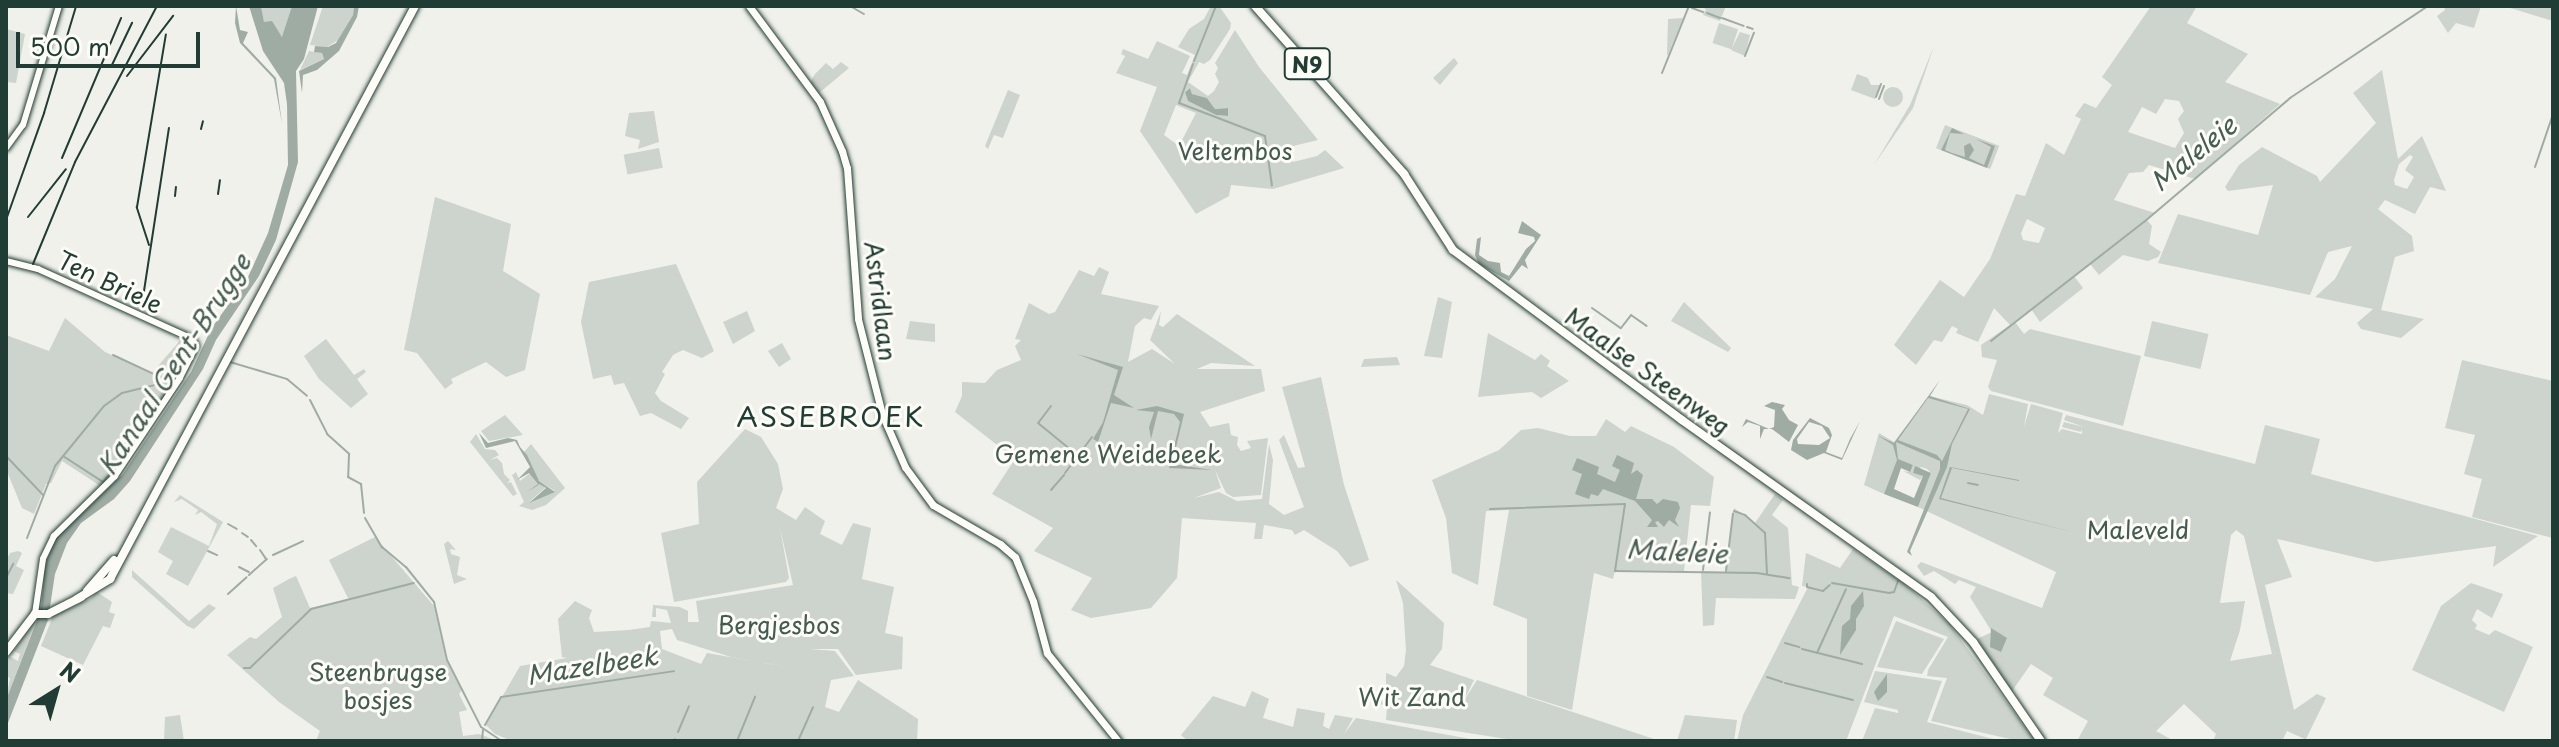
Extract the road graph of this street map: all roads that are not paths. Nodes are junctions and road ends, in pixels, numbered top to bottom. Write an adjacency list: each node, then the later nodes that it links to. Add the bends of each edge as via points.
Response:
1 (59, 6): 6 (street, via 23,125)
2 (749, 6): 15 (main road, Astridlaan, via 826,113 847,168 856,301 895,446 929,502 1015,557 1049,657)
3 (1255, 6): 16 (main road, Maalse Steenweg / N9, via 1404,174 1453,250 1931,597 1973,642)
4 (411, 7): 5 (main road)
5 (387, 55): 7 (main road); 7 (main road)
6 (6, 148)
7 (306, 204): 9 (main road); 9 (main road)
8 (6, 261): 13 (street, Ten Briele, via 38,269 195,343 180,378 115,476 54,536 43,559)
9 (262, 288): 10 (main road); 11 (main road)
10 (114, 560): 11 (main road); 12 (main road)
11 (106, 578): 12 (main road)
12 (77, 599): 13 (main road)
13 (41, 614): 14 (main road)
14 (6, 652)
15 (1118, 741)
16 (2041, 741)

